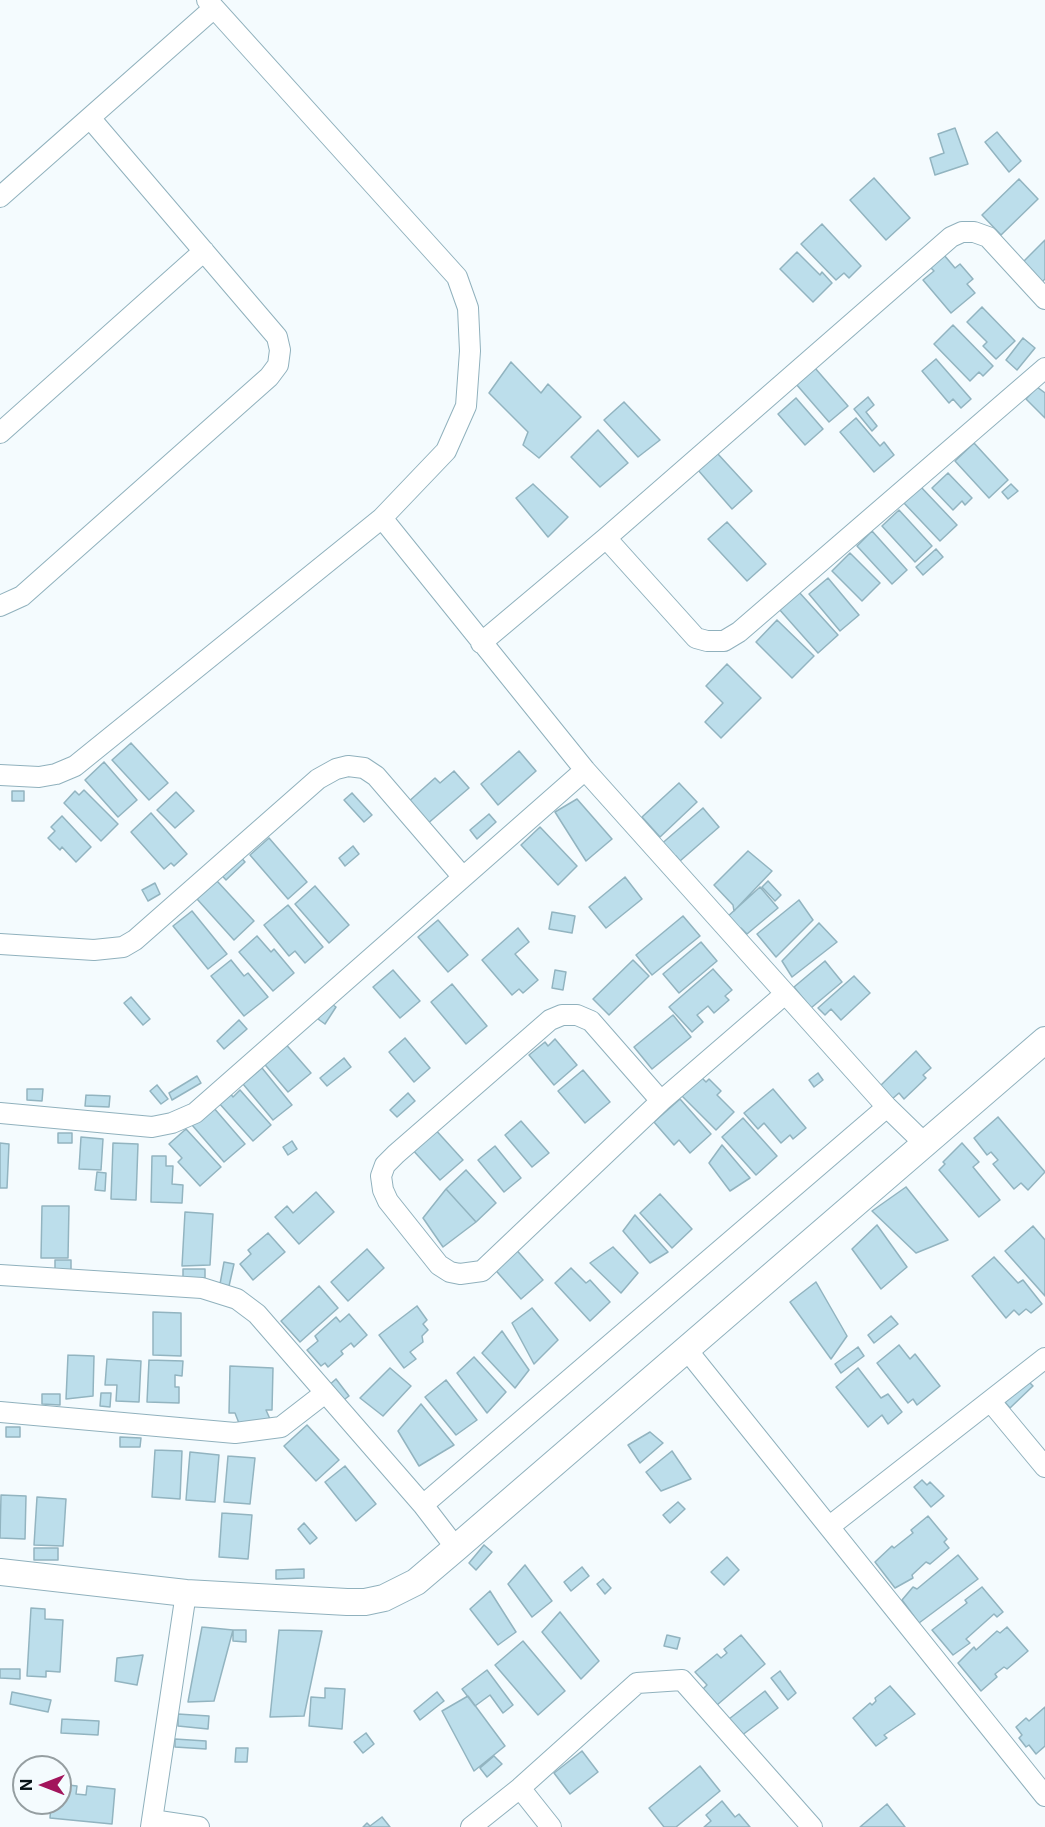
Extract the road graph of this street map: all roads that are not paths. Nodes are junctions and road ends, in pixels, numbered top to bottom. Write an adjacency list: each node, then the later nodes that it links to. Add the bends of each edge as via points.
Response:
1 (211, 4): 2 (street); 8 (street, via 457,277 468,308 466,405 446,451)
2 (90, 118): 3 (street); 4 (street)
3 (0, 197)
4 (204, 251): 7 (street); 10 (street, via 277,337 278,365 270,377 22,596)
5 (1045, 299): 9 (street, via 988,237 962,231)
6 (1045, 369): 9 (street, via 724,641 696,638)
7 (0, 433)
8 (382, 518): 11 (street); 13 (street, via 75,766 39,777)
9 (606, 538): 11 (street)
10 (0, 606)
11 (480, 643): 12 (street)
12 (585, 770): 14 (street); 16 (street)
13 (0, 775)
14 (462, 876): 15 (street, via 376,776 364,768 348,766 318,779 123,947 94,950); 20 (street, via 195,1113 152,1127)
15 (0, 944)
16 (785, 994): 18 (street); 19 (street)
17 (1045, 1040): 21 (street)
18 (661, 1101): 18 (street, via 482,1270 460,1274 439,1265 382,1190 381,1176 396,1154 550,1020 562,1015 577,1015 591,1021)
19 (887, 1107): 21 (street); 29 (street)
20 (0, 1113)
21 (924, 1143): 23 (street)
22 (0, 1275): 25 (street, via 218,1291 257,1314)
23 (687, 1350): 30 (street); 31 (street)
24 (1045, 1358): 26 (street)
25 (325, 1393): 27 (street, via 281,1427 235,1433); 29 (street)
26 (991, 1402): 28 (street); 30 (street)
27 (0, 1412)
28 (1045, 1467)
29 (423, 1505): 31 (street)
30 (830, 1526): 35 (street)
31 (456, 1548): 33 (street, via 416,1582 384,1598 365,1602)
32 (0, 1572): 33 (street)
33 (186, 1593): 36 (street)
34 (520, 1788): 38 (street); 39 (street); 40 (street, via 637,1683 682,1680)
35 (1045, 1796)
36 (151, 1823): 37 (street)
37 (199, 1827)
38 (471, 1827)
39 (551, 1827)
40 (812, 1827)

